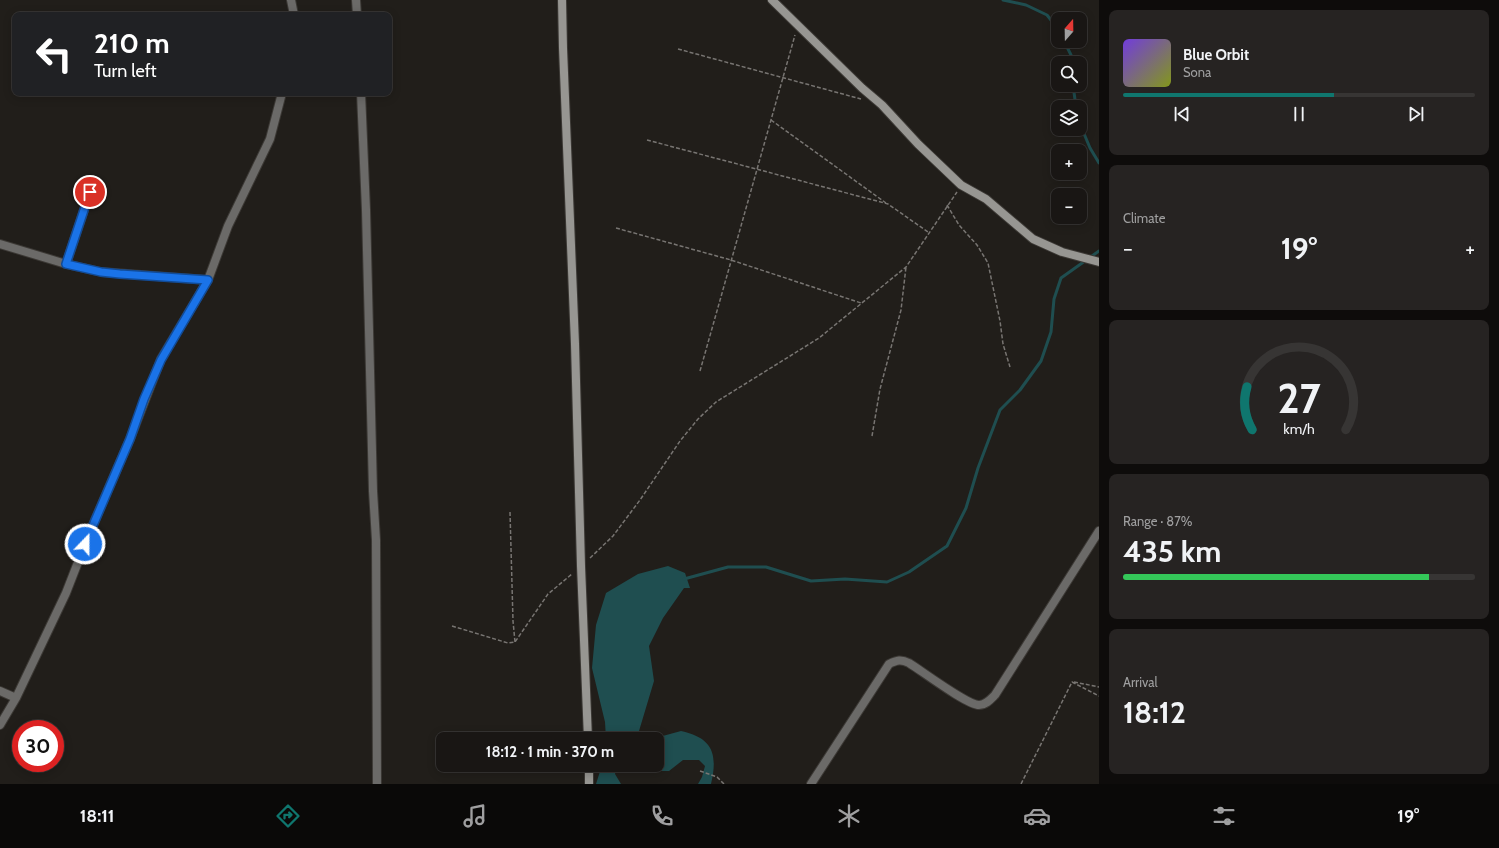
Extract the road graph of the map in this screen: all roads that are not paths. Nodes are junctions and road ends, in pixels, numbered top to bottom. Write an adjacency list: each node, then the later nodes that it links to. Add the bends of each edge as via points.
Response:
1 (291, 0): 5 (street)
2 (356, 0): 6 (street)
3 (562, 0): 18 (street)
4 (772, 0): 11 (street, via 961,185 986,199 1033,239 1062,252)
5 (293, 12)
6 (357, 12)
7 (281, 96): 13 (street, via 270,139 228,226)
8 (361, 96): 20 (street, via 376,540)
9 (90, 192): 12 (street)
10 (0, 244): 12 (street)
11 (1099, 262)
12 (66, 264): 13 (street, via 101,272)
13 (208, 280): 16 (street, via 161,360 66,593)
14 (1099, 530): 22 (street, via 995,695 988,702 980,705 968,701 904,660 889,664)
15 (0, 691): 16 (street)
16 (16, 698): 17 (street)
17 (0, 725)
18 (588, 732)
19 (589, 772): 21 (street)
20 (378, 784)
21 (590, 784)
22 (811, 784)

